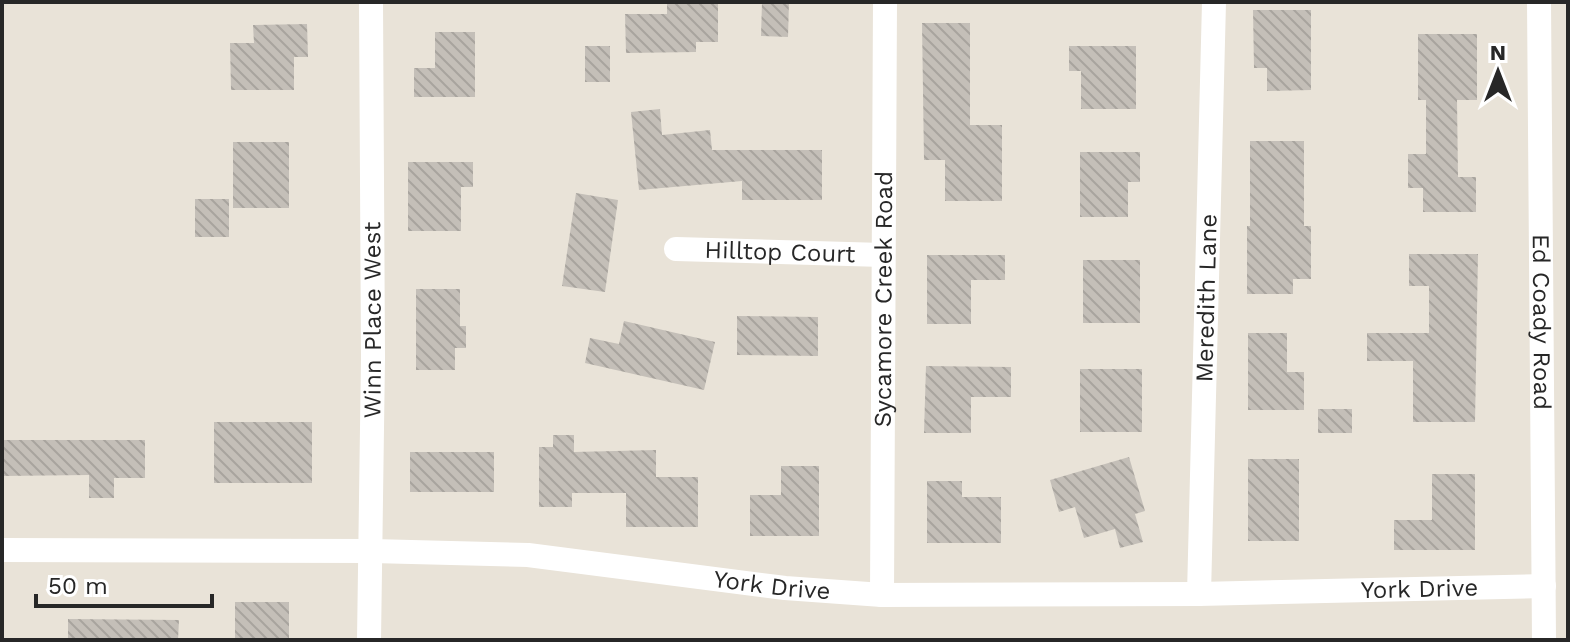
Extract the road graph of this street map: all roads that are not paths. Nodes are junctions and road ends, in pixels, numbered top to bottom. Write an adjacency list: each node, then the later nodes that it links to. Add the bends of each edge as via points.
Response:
1 (371, 2): 8 (street, Winn Place West)
2 (885, 2): 6 (street, Sycamore Creek Road)
3 (1214, 2): 10 (street, Meredith Lane)
4 (1539, 2): 9 (street, Ed Coady Road)
5 (676, 249): 6 (street, Hilltop Court)
6 (883, 255): 11 (street, Sycamore Creek Road)
7 (2, 550): 8 (street, York Drive)
8 (372, 551): 11 (street, York Drive, via 528,555); 12 (street, Winn Place West)
9 (1544, 586): 10 (street, York Drive); 13 (street, Ed Coady Road)
10 (1199, 594): 11 (street, York Drive)
11 (882, 595)
12 (369, 640)
13 (1544, 640)

